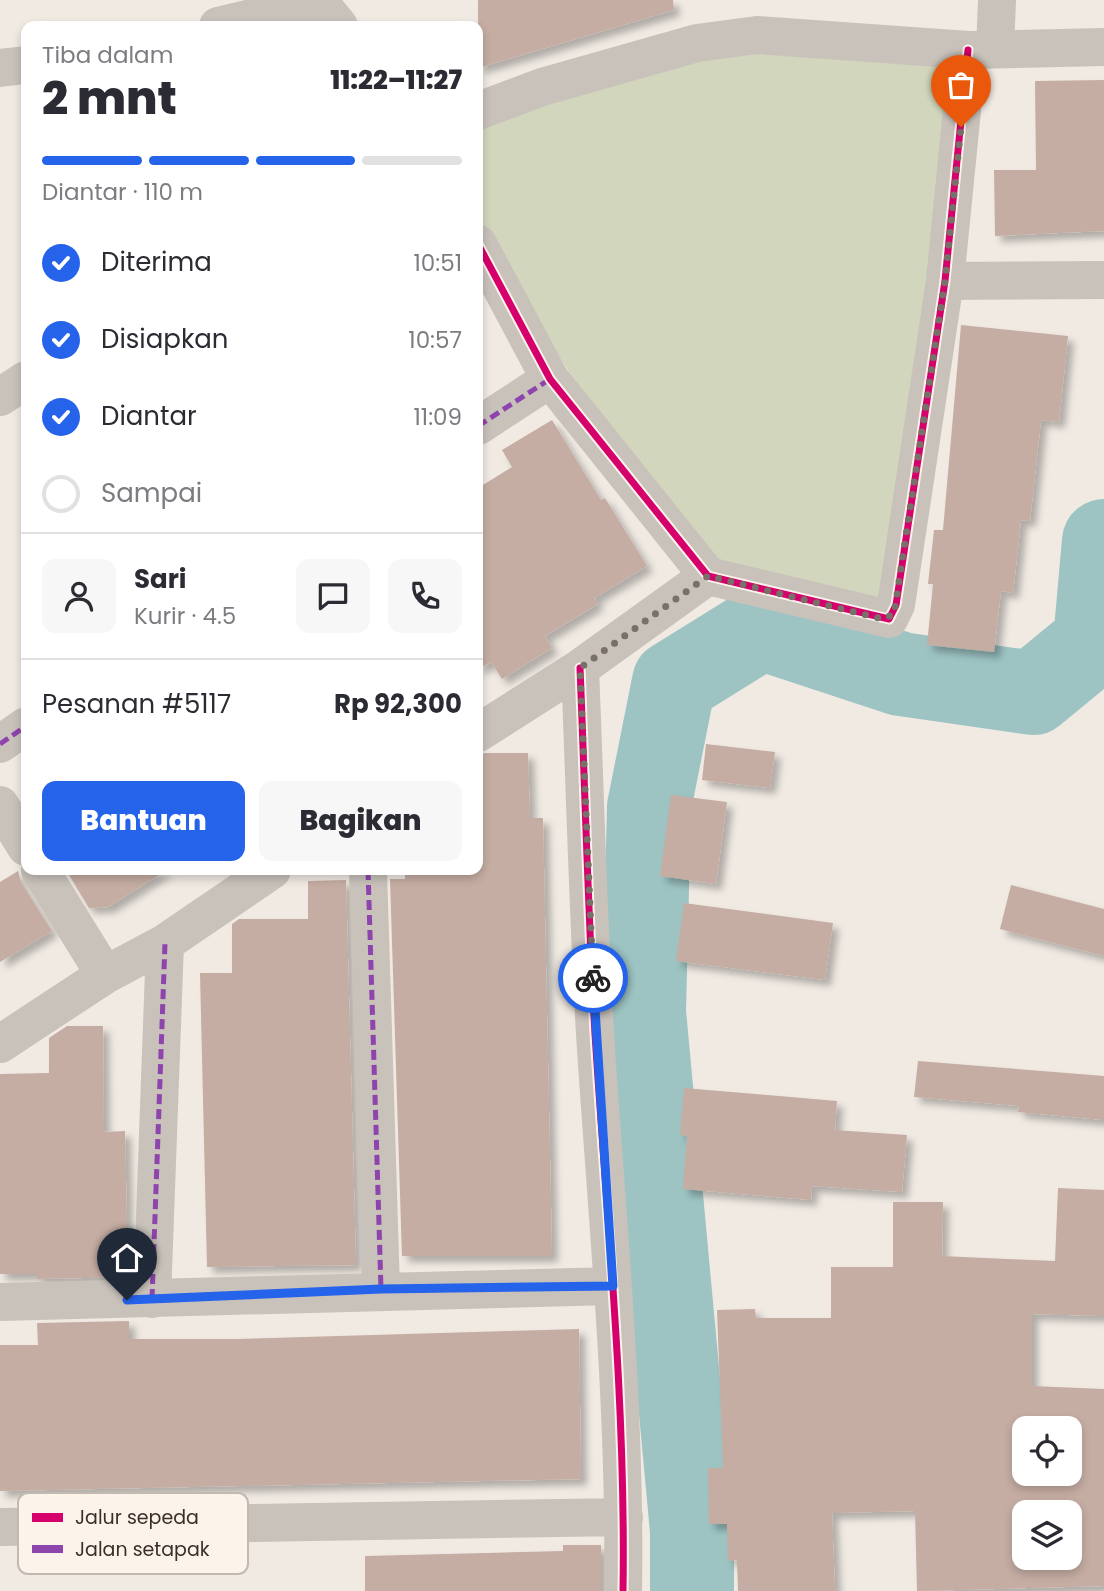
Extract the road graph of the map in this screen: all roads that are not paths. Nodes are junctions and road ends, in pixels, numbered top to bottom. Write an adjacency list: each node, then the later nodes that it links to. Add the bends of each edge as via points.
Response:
1 (997, 0): 5 (street)
2 (239, 21): 3 (street, via 302,6 325,9)
3 (335, 21)
4 (1104, 47): 5 (street)
5 (982, 50): 8 (street, via 757,35 697,43 542,87); 11 (street)
6 (21, 66): 7 (street)
7 (0, 68)
8 (483, 109)
9 (483, 253): 12 (street)
10 (1104, 280): 11 (street)
11 (945, 281): 16 (street, via 894,614 883,619)
12 (550, 379): 15 (street); 16 (street)
13 (21, 383): 14 (street)
14 (0, 397)
15 (483, 423)
16 (708, 576): 17 (street)
17 (580, 668): 19 (street); 29 (street, via 595,1033)
18 (21, 729): 20 (street)
19 (483, 730)
20 (0, 744)
21 (0, 805): 22 (street)
22 (21, 839)
23 (43, 875): 27 (street)
24 (265, 875): 26 (street)
25 (368, 875): 30 (street)
26 (164, 943): 27 (street); 31 (street)
27 (105, 975): 28 (street)
28 (0, 1044)
29 (613, 1286): 30 (street); 33 (street)
30 (381, 1289): 31 (street)
31 (152, 1299): 32 (street)
32 (0, 1302)
33 (624, 1517): 34 (street); 37 (street)
34 (248, 1523)
35 (0, 1527): 36 (street)
36 (18, 1527)
37 (623, 1591)

